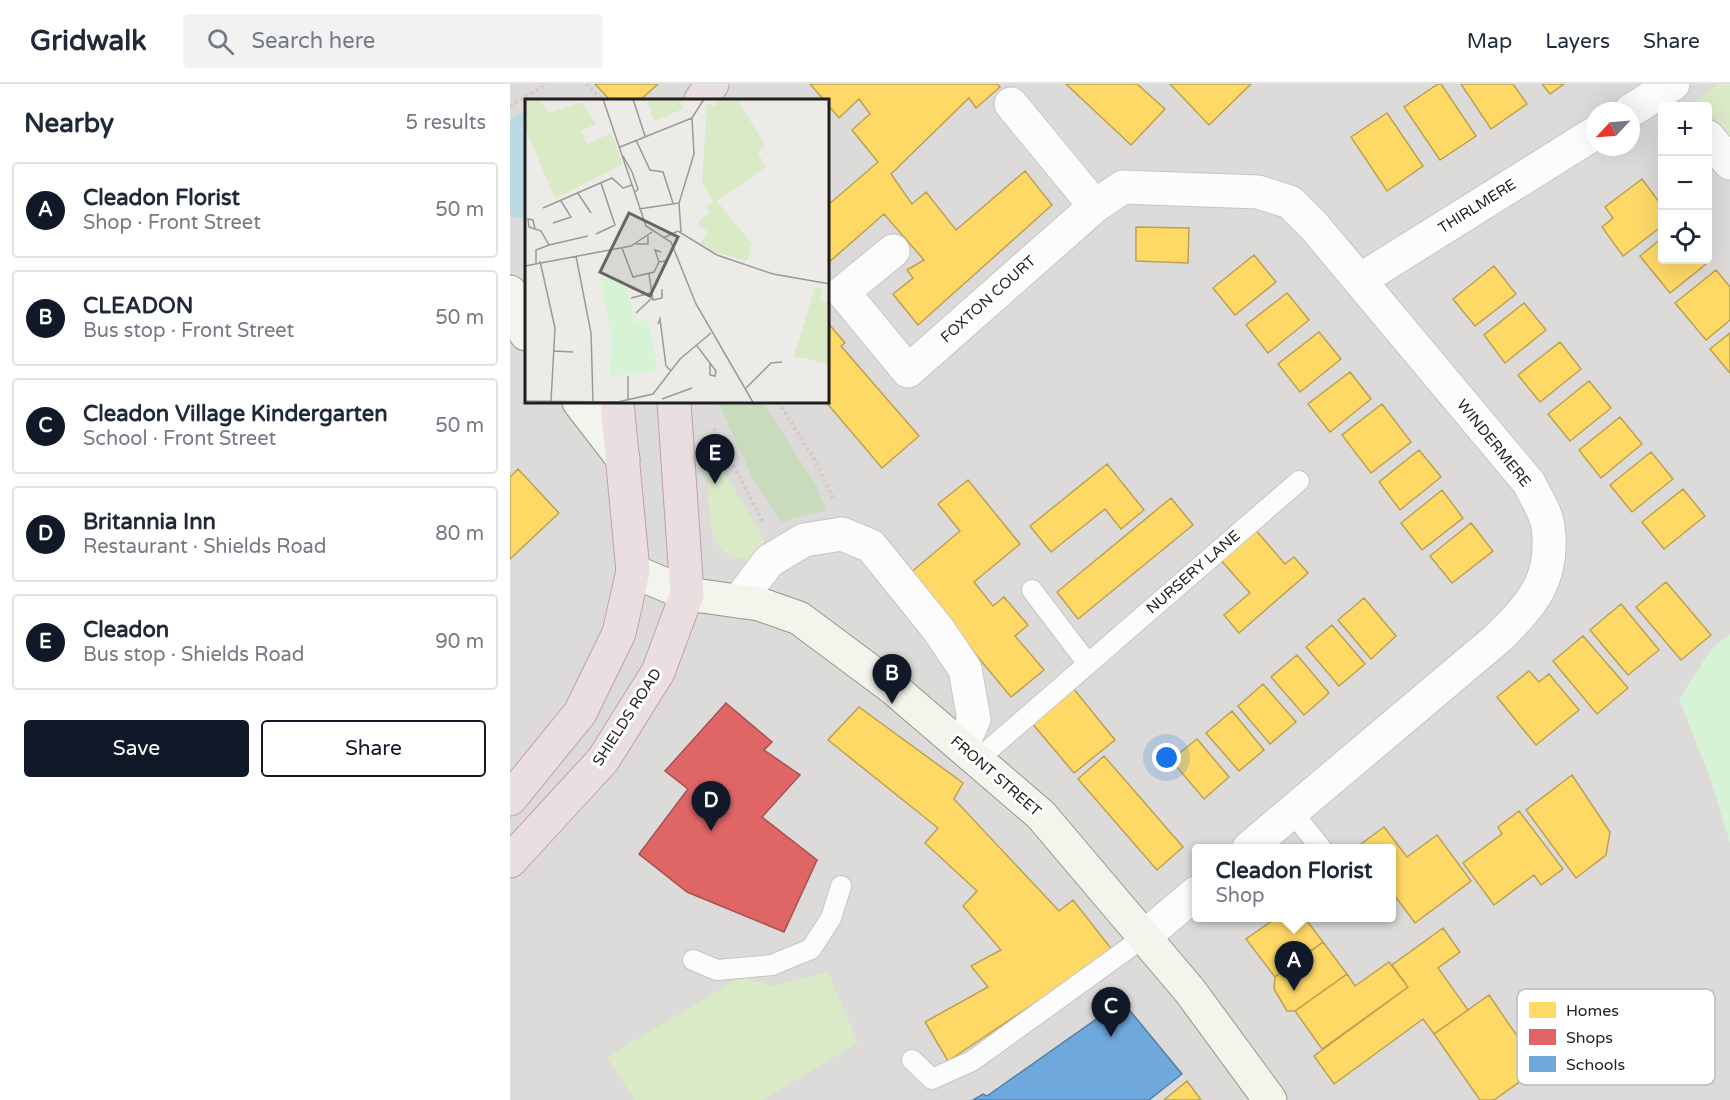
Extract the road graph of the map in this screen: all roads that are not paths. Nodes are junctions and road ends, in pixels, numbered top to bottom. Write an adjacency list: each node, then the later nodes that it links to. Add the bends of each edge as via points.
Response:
1 (1673, 93): 3 (street)
2 (1011, 104): 7 (street)
3 (1640, 107)
4 (1586, 139): 9 (street, THIRLMERE)
5 (1712, 143): 6 (street)
6 (1730, 163)
7 (1095, 206): 8 (street, FOXTON COURT, via 908,371 843,292); 9 (street, WINDERMERE, via 1123,187 1258,192 1290,202)
8 (893, 252)
9 (1360, 280): 26 (street, WINDERMERE, via 1529,483 1548,524 1548,569 1530,606 1498,638)
10 (510, 283): 11 (street)
11 (525, 287)
12 (510, 292): 13 (street, via 515,314)
13 (525, 332)
14 (581, 404): 17 (street)
15 (616, 404): 17 (highway)
16 (674, 404): 21 (highway, SHIELDS ROAD)
17 (623, 459): 19 (highway)
18 (1299, 481): 23 (lane, NURSERY LANE)
19 (633, 571): 21 (street, FRONT STREET); 25 (highway, via 619,633 580,713)
20 (1032, 590): 23 (lane)
21 (687, 594): 22 (street, FRONT STREET); 29 (highway, SHIELDS ROAD, via 658,672 603,760)
22 (739, 601): 24 (street, FRONT STREET, via 799,618 893,688); 24 (street, via 769,561 804,540 842,534 871,546 965,669 974,719)
23 (1088, 664): 24 (lane, NURSERY LANE)
24 (969, 753): 32 (street, FRONT STREET, via 1041,815)
25 (510, 799)
26 (1292, 812): 27 (street, WINDERMERE); 28 (lane)
27 (1255, 844)
28 (1317, 844)
29 (510, 861)
30 (841, 886): 33 (lane, via 831,918 811,949 772,965 717,970)
31 (1192, 897): 32 (street)
32 (1144, 937): 34 (lane, via 972,1061 932,1079); 35 (street, FRONT STREET, via 1190,991)
33 (693, 960)
34 (912, 1060)
35 (1270, 1100)

